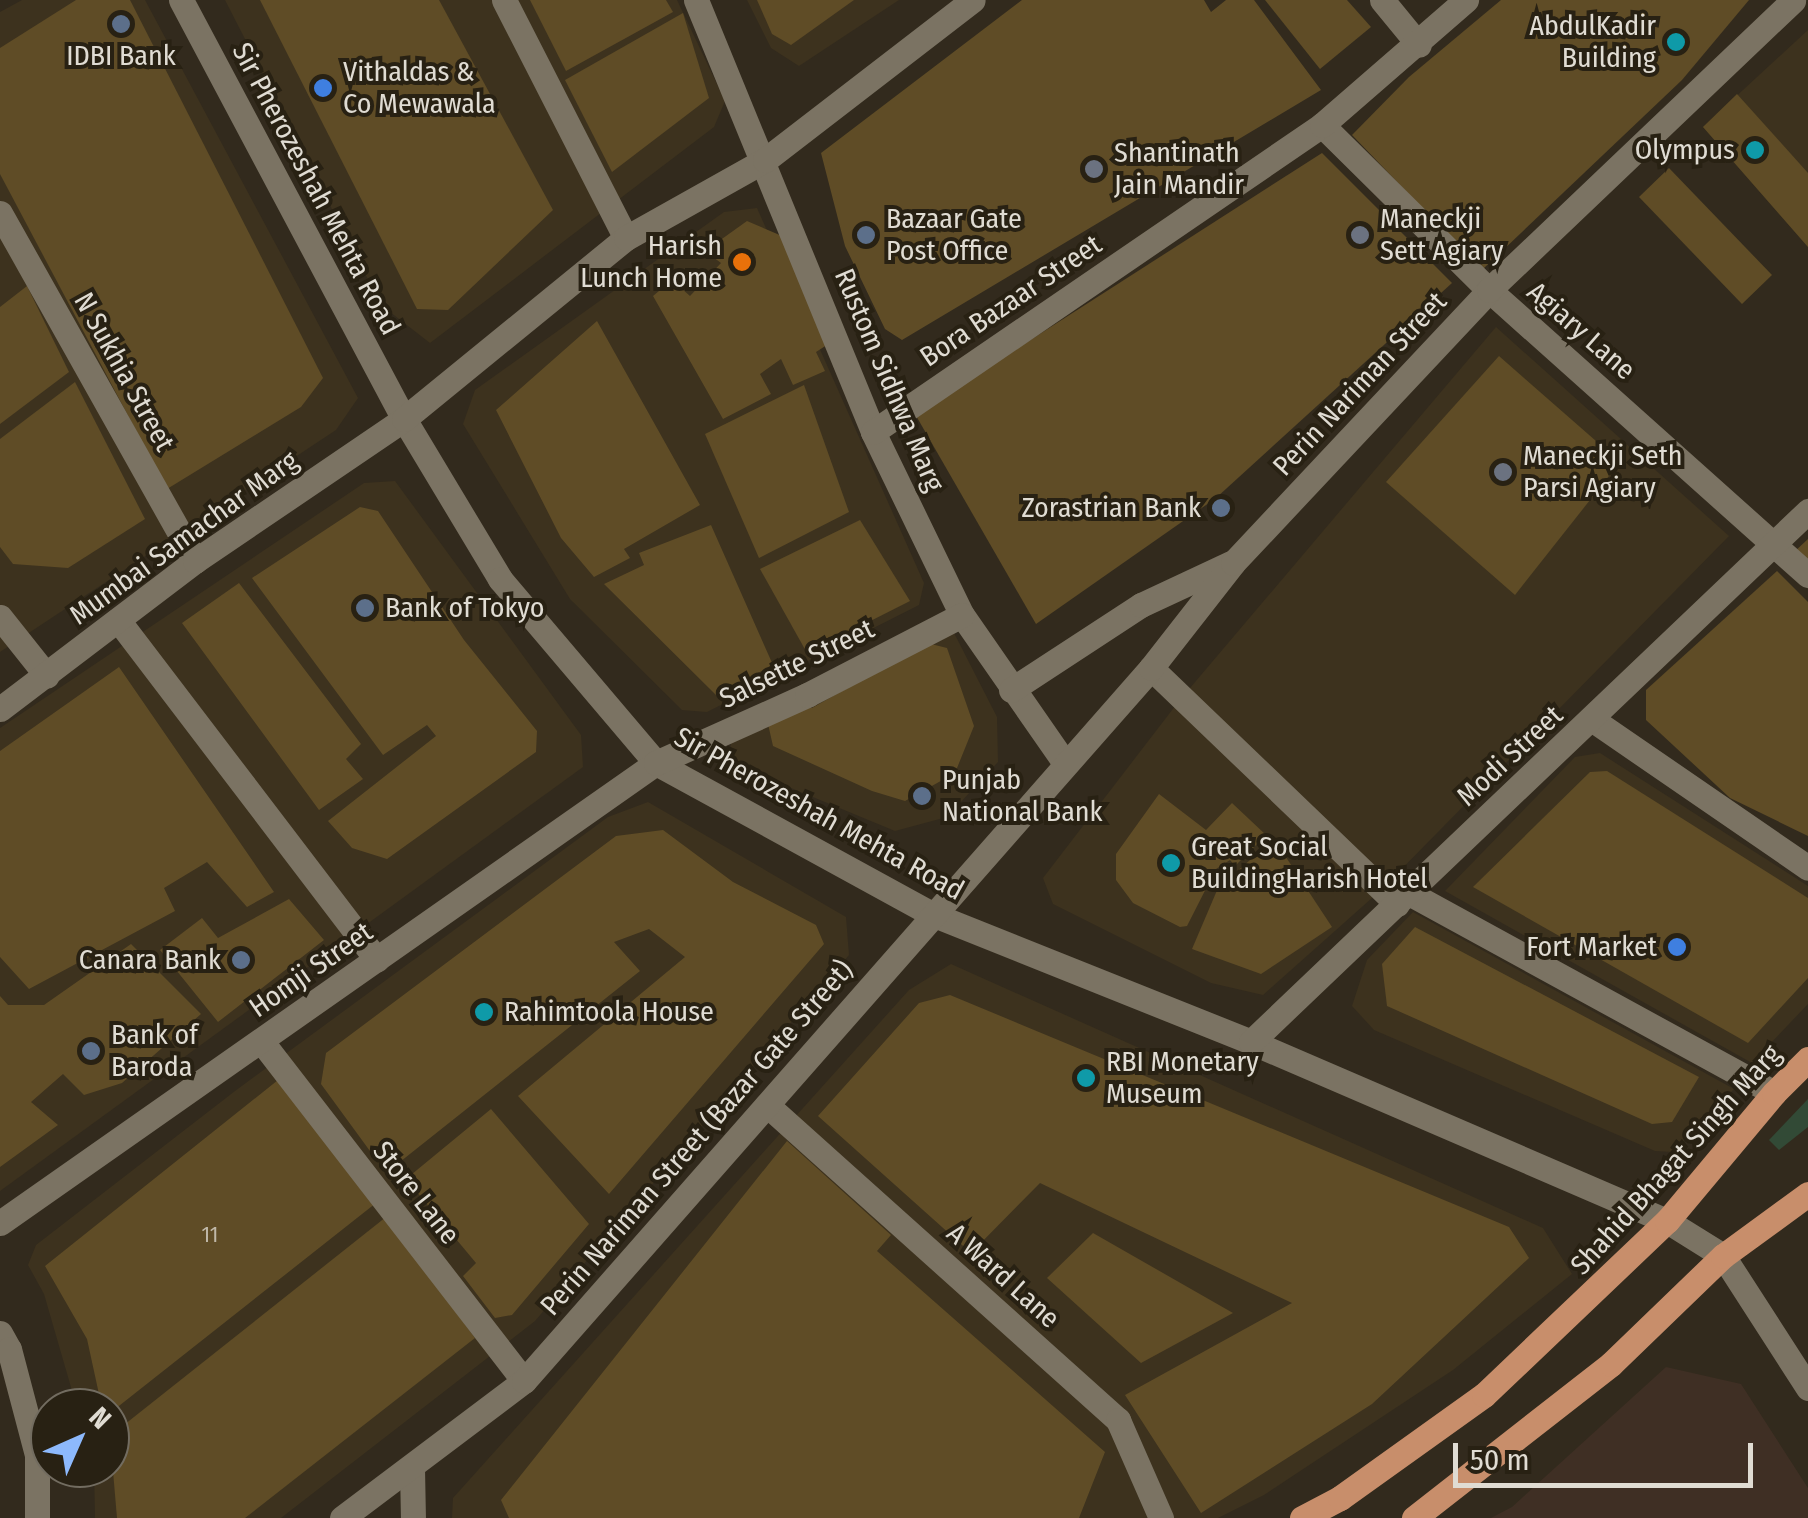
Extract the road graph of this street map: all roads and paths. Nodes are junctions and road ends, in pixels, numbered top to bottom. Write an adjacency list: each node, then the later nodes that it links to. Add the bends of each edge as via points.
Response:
1 (181, 0): 14 (street, Sir Pherozeshah Mehta Road)
2 (504, 0): 12 (street)
3 (696, 0): 10 (street, Rustom Sidhwa Marg)
4 (973, 0): 10 (street, Mumbai Samachar Marg)
5 (1382, 0): 8 (street)
6 (1466, 0): 8 (street, Bora Bazaar Street)
7 (1794, 0): 13 (street, Perin Nariman Street)
8 (1419, 45): 9 (street, Bora Bazaar Street)
9 (1322, 125): 13 (street, Agiary Lane); 15 (street, Bora Bazaar Street)
10 (765, 160): 12 (street, Mumbai Samachar Marg); 15 (street, Rustom Sidhwa Marg)
11 (0, 213): 18 (street, N Sukhia Street)
12 (626, 238): 14 (street, Mumbai Samachar Marg)
13 (1489, 290): 17 (street, Agiary Lane); 19 (street, Perin Nariman Street)
14 (404, 419): 18 (street, Mumbai Samachar Marg); 29 (street, Sir Pherozeshah Mehta Road, via 500,579)
15 (874, 432): 21 (street, Rustom Sidhwa Marg)
16 (1808, 512): 17 (street, Modi Street)
17 (1774, 541): 20 (street, Agiary Lane); 28 (street, Modi Street)
18 (195, 561): 23 (street, Mumbai Samachar Marg)
19 (1233, 563): 24 (street, Perin Nariman Street); 26 (street, Perin Nariman Street, via 1141,605)
20 (1808, 575)
21 (962, 614): 26 (street, Rustom Sidhwa Marg); 29 (street, Salsette Street)
22 (0, 617): 25 (street)
23 (118, 620): 25 (street, Mumbai Samachar Marg); 34 (street)
24 (1151, 668): 30 (street, Perin Nariman Street); 32 (street)
25 (48, 676): 27 (street, Mumbai Samachar Marg)
26 (1011, 690): 30 (street, Rustom Sidhwa Marg)
27 (0, 708)
28 (1593, 720): 31 (street); 32 (street, Modi Street)
29 (656, 763): 33 (street, Sir Pherozeshah Mehta Road); 34 (street, Homji Street)
30 (1065, 764): 33 (street, Perin Nariman Street (Bazar Gate Street))
31 (1808, 868)
32 (1403, 899): 36 (street, Modi Street); 38 (street)
33 (934, 914): 36 (street, Sir Pherozeshah Mehta Road); 39 (street, Perin Nariman Street (Bazar Gate Street))
34 (377, 960): 35 (street, Homji Street)
35 (262, 1042): 42 (street, Homji Street); 45 (street, Store Lane)
36 (1251, 1042): 41 (street, Sir Pherozeshah Mehta Road)
37 (1808, 1060): 38 (main road, Shahid Bhagat Singh Marg)
38 (1774, 1093): 41 (main road, Shahid Bhagat Singh Marg)
39 (767, 1105): 45 (street, Perin Nariman Street (Bazar Gate Street)); 51 (street, A Ward Lane, via 1118,1420)
40 (1808, 1194): 43 (main road)
41 (1668, 1221): 43 (street, Sir Pherozeshah Mehta Road); 52 (main road, Shahid Bhagat Singh Marg, via 1484,1395)
42 (0, 1223)
43 (1723, 1256): 46 (street); 53 (main road, via 1611,1364)
44 (0, 1333): 48 (street, via 37,1455)
45 (524, 1380): 47 (street, Perin Nariman Street (Bazar Gate Street))
46 (1808, 1388)
47 (412, 1468): 49 (street, Perin Nariman Street (Bazar Gate Street)); 50 (street)
48 (37, 1518)
49 (342, 1518)
50 (413, 1518)
51 (1162, 1518)
52 (1302, 1518)
53 (1414, 1518)

